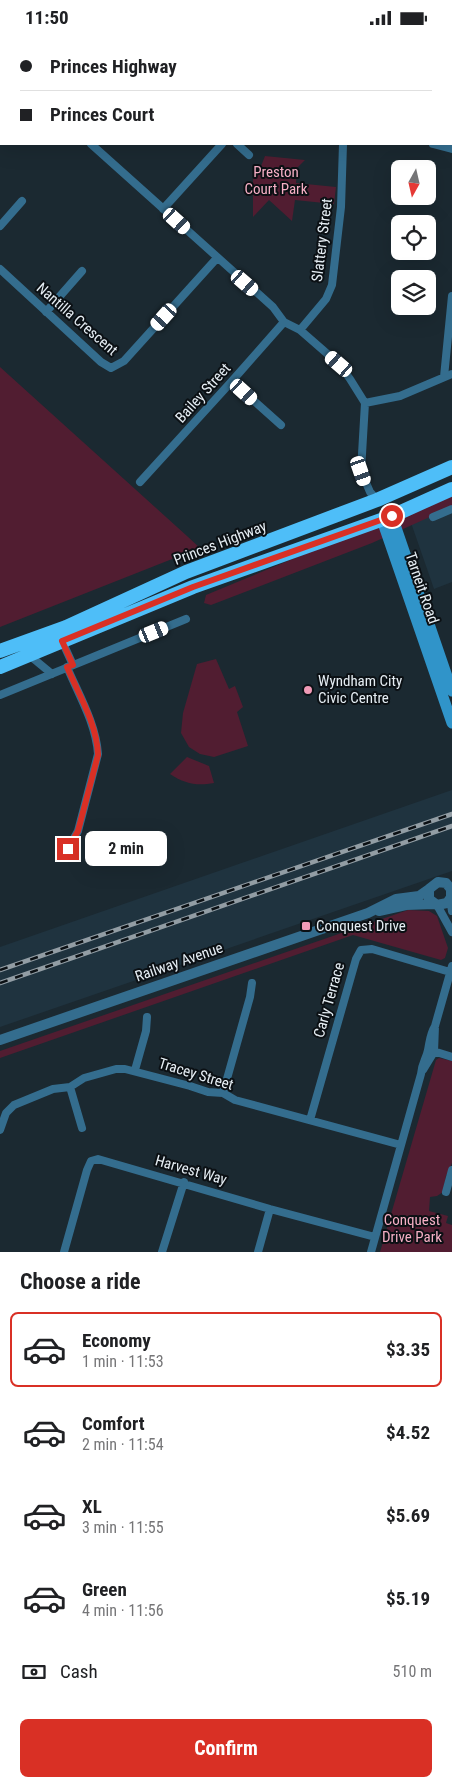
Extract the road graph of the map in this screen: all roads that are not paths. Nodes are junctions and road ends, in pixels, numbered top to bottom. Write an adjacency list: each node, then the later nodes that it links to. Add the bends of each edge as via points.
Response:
1 (92, 145): 9 (street)
2 (221, 145): 9 (street)
3 (238, 145): 7 (street)
4 (343, 145): 17 (street, Slattery Street, via 341,207 332,285 326,299)
5 (437, 145): 6 (street)
6 (452, 149)
7 (249, 155)
8 (22, 201): 10 (street)
9 (163, 209): 11 (street)
10 (0, 226)
11 (217, 258): 15 (street, Nantilla Crescent, via 124,361 111,368); 16 (street, via 273,307)
12 (0, 269): 15 (street, Nantilla Crescent)
13 (82, 271): 15 (street)
14 (452, 296): 18 (street)
15 (46, 312)
16 (284, 321): 17 (street); 19 (street, Bailey Street)
17 (300, 331): 20 (street, via 339,364)
18 (448, 375): 20 (street, via 400,396)
19 (232, 381): 21 (street); 23 (street, Bailey Street)
20 (365, 403): 25 (street, via 361,471)
21 (281, 425)
22 (452, 467): 25 (highway, Princes Highway)
23 (140, 482)
24 (452, 489): 28 (highway, Princes Highway)
25 (377, 500): 28 (highway); 29 (highway, Princes Highway)
26 (452, 509): 27 (street)
27 (434, 517)
28 (387, 518): 30 (highway, Princes Highway); 39 (main road, Tarneit Road); 41 (main road, Tarneit Road)
29 (186, 573): 30 (highway); 32 (highway, Princes Highway)
30 (193, 587): 33 (highway, Princes Highway)
31 (186, 619): 36 (street)
32 (40, 636): 33 (highway); 34 (highway, Princes Highway)
33 (62, 641): 35 (highway, Princes Highway); 36 (street)
34 (0, 651)
35 (29, 655): 37 (highway, Princes Highway); 38 (street)
36 (70, 666): 38 (street); 42 (street, via 93,727 98,755 78,831)
37 (0, 667)
38 (52, 673): 40 (street)
39 (452, 691)
40 (0, 695)
41 (452, 723)
42 (68, 849)
43 (447, 882): 44 (street, via 434,883); 45 (street)
44 (429, 889): 46 (street, via 428,895); 48 (street, Railway Avenue, via 419,896 396,899)
45 (451, 898): 46 (street, via 444,905); 47 (street)
46 (435, 904): 48 (street, Railway Avenue, via 406,905); 49 (street)
47 (452, 911)
48 (368, 913): 53 (street, Railway Avenue)
49 (452, 932)
50 (451, 969): 54 (street); 59 (street, Carly Terrace, via 372,949 361,950)
51 (252, 983): 58 (street)
52 (147, 1017): 56 (street)
53 (0, 1040)
54 (431, 1051): 55 (street); 62 (street, via 421,1065)
55 (452, 1057)
56 (135, 1070): 57 (street, Tracey Street, via 116,1069); 58 (street, Tracey Street, via 208,1093)
57 (70, 1087): 60 (street); 61 (street, Tracey Street, via 53,1089 14,1105 6,1113)
58 (223, 1093): 59 (street, Tracey Street, via 235,1100)
59 (310, 1120): 62 (street, Tracey Street)
60 (82, 1128)
61 (0, 1130)
62 (401, 1145): 67 (street)
63 (452, 1169): 65 (street)
64 (184, 1182): 66 (street, Harvest Way); 68 (street, Harvest Way, via 102,1159 92,1160); 69 (street)
65 (446, 1192)
66 (270, 1209): 67 (street, Harvest Way); 70 (street)
67 (375, 1237): 71 (street)
68 (64, 1252)
69 (162, 1252)
70 (258, 1252)
71 (371, 1252)

